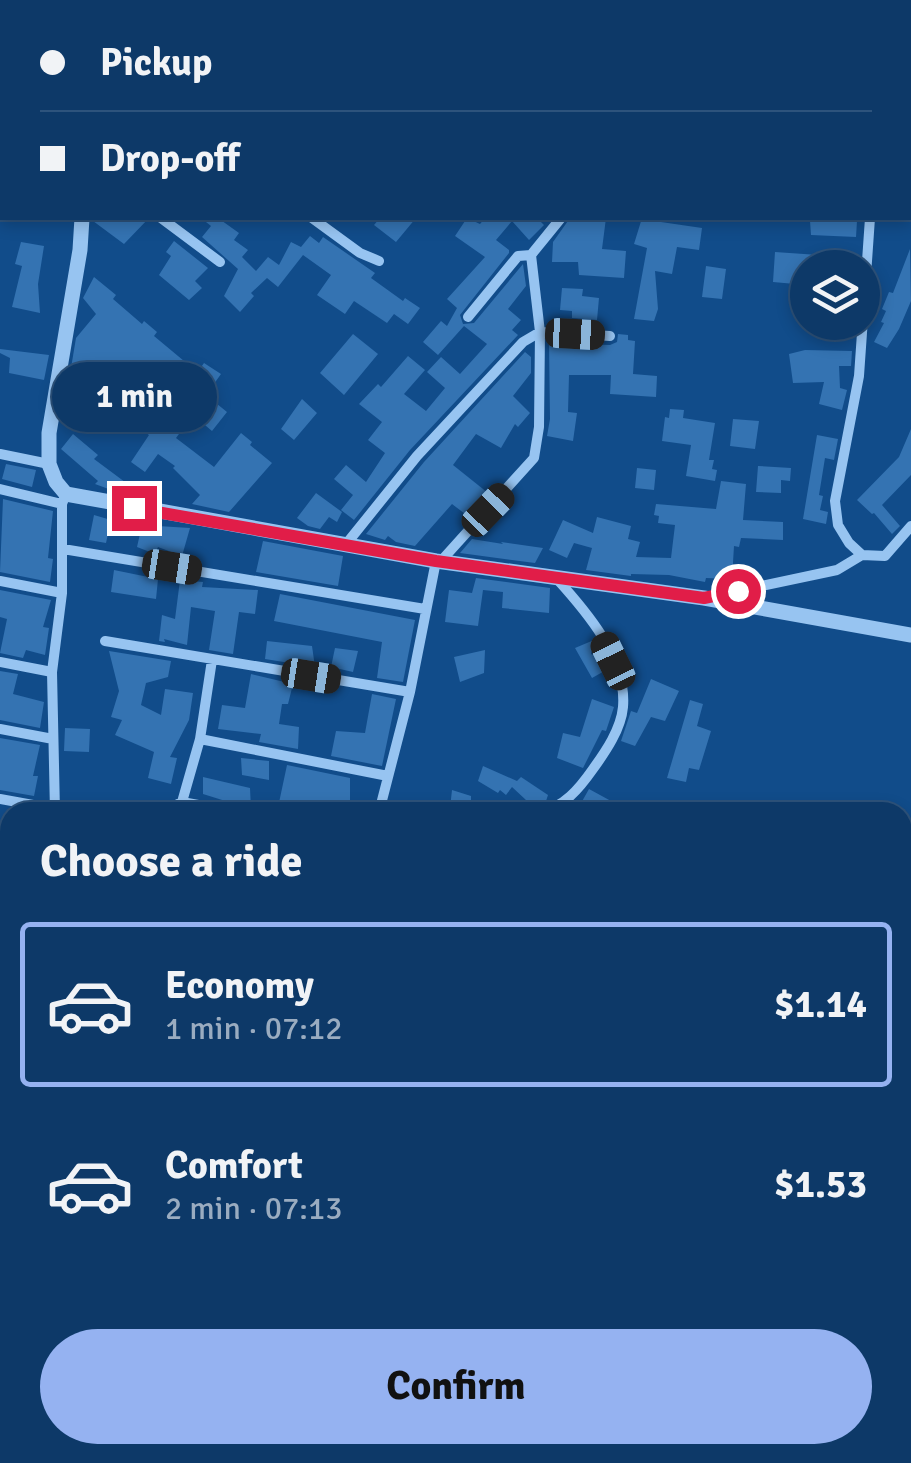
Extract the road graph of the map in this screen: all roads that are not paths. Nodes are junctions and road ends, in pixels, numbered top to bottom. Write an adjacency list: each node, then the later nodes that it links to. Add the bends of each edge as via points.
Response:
1 (82, 220): 13 (street)
2 (164, 220): 8 (street)
3 (315, 220): 7 (street)
4 (559, 220): 6 (street)
5 (870, 220): 19 (street, via 858,376 836,501 838,525)
6 (531, 255): 9 (street, via 518,256); 10 (street)
7 (379, 261)
8 (220, 262)
9 (468, 317)
10 (540, 332): 11 (street); 17 (street, via 470,398); 20 (street, via 534,458)
11 (610, 336)
12 (0, 454): 13 (street)
13 (49, 464): 15 (street)
14 (0, 490): 15 (street)
15 (64, 499): 17 (street); 18 (street)
16 (911, 526): 19 (street, via 885,556)
17 (347, 543): 20 (street)
18 (63, 549): 23 (street); 25 (street)
19 (862, 555): 24 (street, via 837,570)
20 (438, 561): 21 (street); 25 (street)
21 (553, 576): 24 (street); 39 (street, via 596,627 621,681 623,706 610,743)
22 (0, 581): 23 (street)
23 (62, 593): 30 (street)
24 (704, 598): 26 (street)
25 (425, 609): 31 (street)
26 (911, 634)
27 (105, 641): 28 (street)
28 (212, 660): 31 (street); 34 (street)
29 (0, 662): 30 (street)
30 (52, 672): 33 (street)
31 (410, 692): 35 (street)
32 (0, 729): 33 (street)
33 (52, 739): 36 (street)
34 (200, 740): 35 (street); 37 (street)
35 (388, 776): 38 (street)
36 (55, 802)
37 (182, 802)
38 (381, 802)
39 (564, 802)

